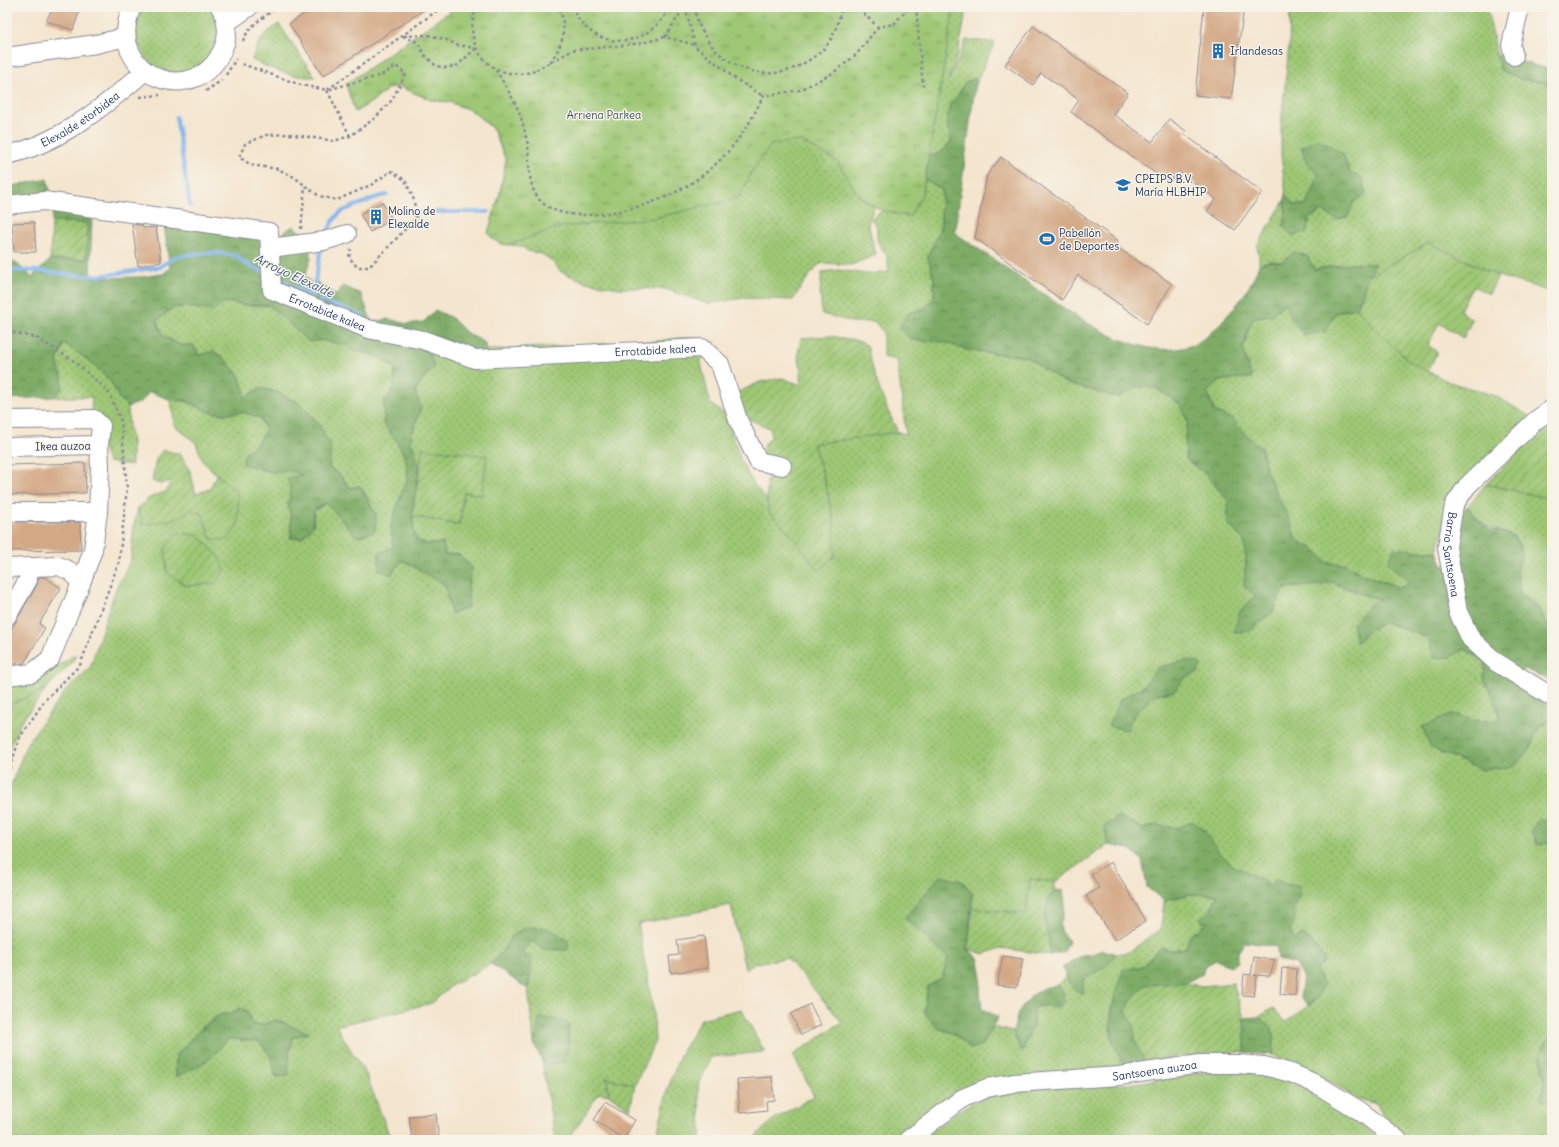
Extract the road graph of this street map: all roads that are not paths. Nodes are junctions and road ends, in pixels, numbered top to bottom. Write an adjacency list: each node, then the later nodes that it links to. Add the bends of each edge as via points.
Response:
1 (132, 7): 5 (street, via 127,19)
2 (249, 7): 4 (street)
3 (1520, 7): 6 (street, via 1511,45)
4 (223, 15): 8 (street, via 226,40 220,56 209,70 195,78 178,82 161,79)
5 (126, 37): 7 (street); 8 (street, via 129,50)
6 (1514, 56)
7 (7, 57)
8 (145, 71): 9 (street, Elexalde etorbidea, via 106,105 63,133 19,153)
9 (7, 155)
10 (7, 205): 12 (street, Errotabide kalea, via 44,201 269,232)
11 (348, 234): 12 (street, via 324,241)
12 (270, 248): 17 (street, Errotabide kalea, via 272,290 368,328 423,340 475,359 702,348 720,364 738,420 758,461)
13 (1552, 409): 25 (street, Barrio Santsoena, via 1536,420 1467,486 1454,505 1447,547 1458,612 1471,639 1496,662)
14 (7, 420): 15 (street, Ikea auzoa, via 94,419 100,426)
15 (99, 445): 16 (street, Ikea auzoa); 19 (street)
16 (7, 447)
17 (782, 466)
18 (7, 512): 19 (street)
19 (98, 512): 22 (street, via 93,550)
20 (29, 567): 21 (street); 22 (street, via 59,566 70,571); 23 (street, via 28,580)
21 (7, 568)
22 (82, 583): 24 (street, via 50,659 32,673)
23 (7, 616)
24 (7, 676)
25 (1552, 697)
26 (908, 1140): 27 (street, Santsoena auzoa, via 963,1098 987,1088 1021,1082 1119,1076 1200,1064 1264,1066 1291,1073 1318,1085 1360,1110)
27 (1398, 1140)

